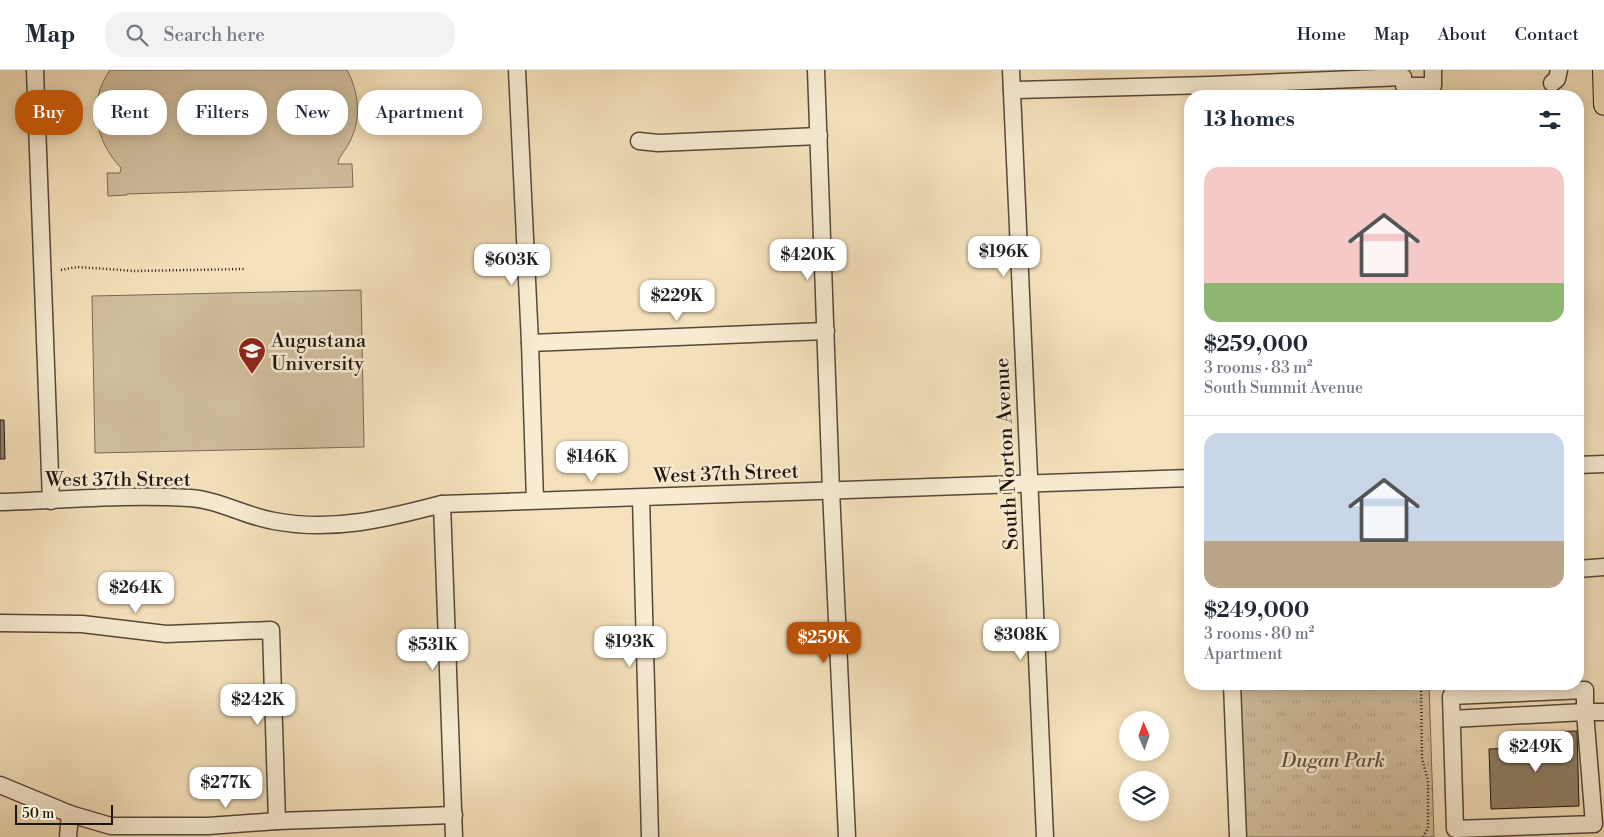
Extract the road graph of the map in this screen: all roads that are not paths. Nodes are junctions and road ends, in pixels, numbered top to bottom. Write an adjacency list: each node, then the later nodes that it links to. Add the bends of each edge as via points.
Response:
1 (35, 70): 22 (street)
2 (517, 70): 14 (street)
3 (816, 70): 11 (street)
4 (1011, 70): 9 (street, South Norton Avenue)
5 (1433, 70): 7 (street, via 1433,86)
6 (1603, 70): 10 (main road)
7 (1403, 82): 8 (street)
8 (1210, 84): 9 (street)
9 (1012, 90): 18 (street, South Norton Avenue)
10 (1604, 105)
11 (818, 136): 12 (street, via 658,143); 13 (street)
12 (639, 140)
13 (826, 331): 14 (street); 19 (street)
14 (530, 343): 21 (street)
15 (1604, 464): 16 (street)
16 (1584, 465)
17 (1184, 478): 18 (street, West 37th Street)
18 (1029, 484): 19 (street, West 37th Street); 40 (street, South Norton Avenue)
19 (831, 490): 20 (street, West 37th Street); 39 (street)
20 (641, 498): 21 (street, West 37th Street); 38 (street)
21 (534, 500): 24 (street, West 37th Street)
22 (51, 501): 23 (street, West 37th Street); 24 (street, West 37th Street, via 192,498 226,505 271,521 327,526 383,520)
23 (0, 502)
24 (442, 504): 34 (street)
25 (1604, 567): 26 (street)
26 (1584, 569)
27 (0, 623): 35 (street, via 82,624 166,634 271,630)
28 (1232, 690): 41 (street)
29 (1586, 712): 30 (street); 31 (street); 31 (street, via 1585,690 1451,696); 31 (street, via 1594,824 1455,829)
30 (1604, 712)
31 (1452, 719)
32 (0, 785): 33 (street)
33 (70, 814): 35 (street, via 110,826 208,826); 36 (street)
34 (454, 815): 35 (street); 37 (street)
35 (277, 821)
36 (68, 837)
37 (454, 837)
38 (650, 837)
39 (847, 837)
40 (1045, 837)
41 (1238, 837)

